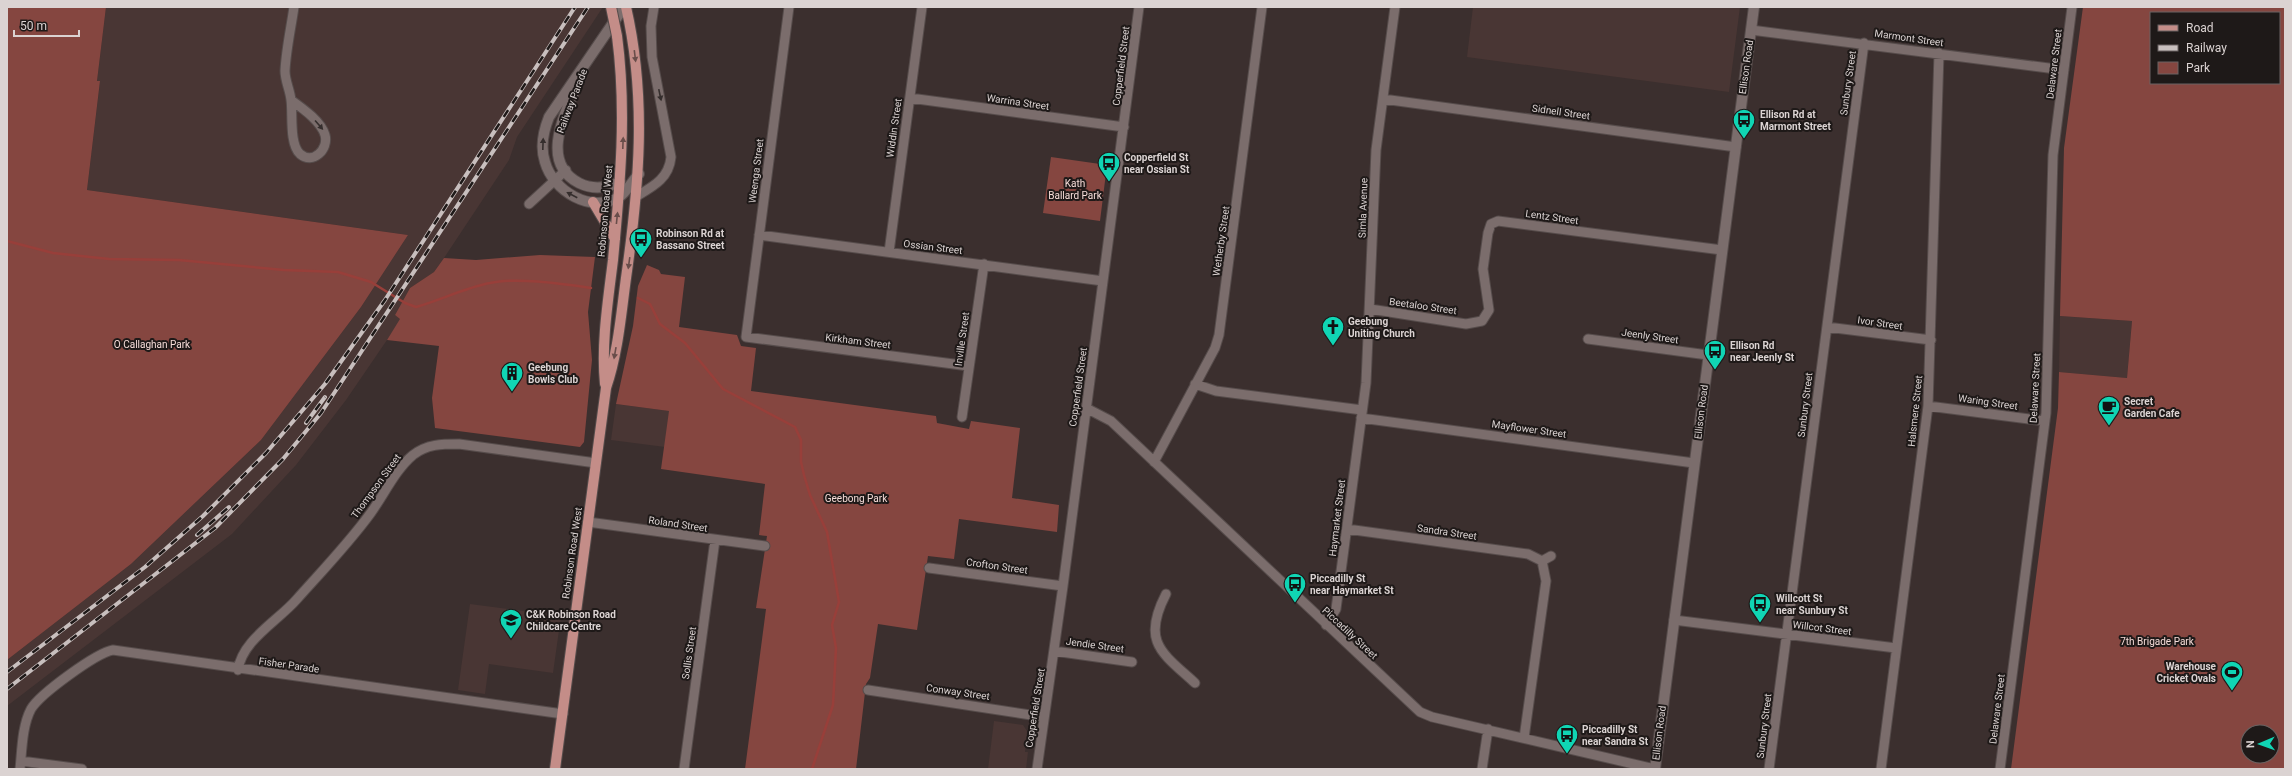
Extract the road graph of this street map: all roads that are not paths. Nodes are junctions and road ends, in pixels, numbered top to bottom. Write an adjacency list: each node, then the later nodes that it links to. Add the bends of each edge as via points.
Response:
1 (294, 7): 19 (street, via 285,70)
2 (611, 7): 25 (main road, Robinson Road West, one-way to 2, bridge, via 623,113 617,36)
3 (625, 7): 15 (street, Railway Parade); 23 (main road, Robinson Road West, one-way to 23, via 629,18 640,103)
4 (654, 7): 26 (street, one-way to 26, via 651,26 653,64 671,157 669,168 663,178)
5 (789, 7): 30 (street, Weenga Street)
6 (922, 7): 17 (street, Widdin Street)
7 (1139, 7): 20 (street, Copperfield Street)
8 (1262, 7): 44 (street, Wetherby Street, via 1219,335 1215,348)
9 (1395, 7): 18 (street, Simla Avenue)
10 (1754, 7): 12 (street, Ellison Road)
11 (2072, 7): 16 (street, Delaware Street)
12 (1751, 30): 13 (street, Marmont Street); 21 (street, Ellison Road)
13 (1864, 43): 14 (street, Marmont Street); 38 (street, Sunbury Street)
14 (1939, 53): 16 (street, Marmont Street); 41 (street, Halsmere Street)
15 (586, 65): 22 (street, Railway Parade, via 558,138 559,158); 24 (street, Railway Parade, one-way to 15, via 545,163 542,147 544,133 549,117)
16 (2064, 70): 50 (street, Delaware Street, via 2053,155)
17 (910, 98): 20 (street, Warrina Street); 33 (street, Widdin Street)
18 (1383, 98): 21 (street, Sidnell Street); 36 (street, Simla Avenue, via 1375,168)
19 (291, 100): 19 (street, one-way to 19, via 301,106 323,130 325,147 316,156 305,157 298,152 292,126)
20 (1124, 127): 35 (street, Copperfield Street)
21 (1736, 147): 32 (street, Ellison Road)
22 (566, 170): 24 (street); 25 (street, Railway Parade, via 574,180 591,187 607,187)
23 (639, 174): 26 (main road, Robinson Road West); 27 (street)
24 (554, 180): 28 (street, Railway Parade, one-way to 24, via 570,195); 29 (street)
25 (620, 182): 27 (main road, Robinson Road West)
26 (637, 196): 45 (main road, Robinson Road West, one-way to 45, via 620,323)
27 (619, 197): 28 (street, Railway Parade, via 607,202); 31 (main road, Robinson Road West, one-way to 27)
28 (593, 202): 31 (main road)
29 (529, 204)
30 (759, 235): 33 (street, Ossian Street); 39 (street, Weenga Street)
31 (615, 239): 45 (main road, Robinson Road West, via 605,344)
32 (1722, 250): 37 (street, Lentz Street, via 1494,222 1488,233 1483,269 1489,310 1482,321); 42 (street, Ellison Road)
33 (889, 252): 34 (street, Ossian Street)
34 (984, 264): 35 (street, Ossian Street); 43 (street, Inville Street)
35 (1103, 281): 47 (street, Copperfield Street)
36 (1370, 309): 37 (street, Beetaloo Street); 48 (street, Simla Avenue)
37 (1472, 324)
38 (1827, 327): 41 (street, Ivor Street); 65 (street, Sunbury Street)
39 (746, 337): 43 (street, Kirkham Street)
40 (1588, 339): 42 (street, Jeenly Street)
41 (1931, 340): 46 (street, Halsmere Street)
42 (1708, 355): 53 (street, Ellison Road)
43 (968, 366): 49 (street, Inville Street)
44 (1195, 384): 48 (street, Mayflower Street, via 1216,391); 51 (street, Wetherby Street)
45 (606, 388): 52 (main road, Robinson Road West)
46 (1928, 406): 50 (street, Waring Street); 66 (street, Halsmere Street)
47 (1086, 408): 51 (street, Piccadilly Street, via 1111,422); 61 (street, Copperfield Street)
48 (1362, 414): 53 (street, Mayflower Street); 55 (street, Haymarket Street)
49 (962, 417)
50 (2045, 421): 85 (street, Delaware Street)
51 (1154, 462): 64 (street, Piccadilly Street)
52 (596, 463): 54 (main road, Robinson Road West); 69 (street, Thompson Street, via 459,444 437,444 424,448 405,463 343,550 289,609 248,645)
53 (1694, 463): 63 (street, Ellison Road)
54 (588, 522): 56 (street, Roland Street); 72 (main road, Robinson Road West)
55 (1347, 529): 59 (street, Sandra Street, via 1528,554); 64 (street, Haymarket Street, via 1336,609)
56 (715, 540): 57 (street, Roland Street); 79 (street, Sollis Street)
57 (765, 546)
58 (1551, 556): 59 (street)
59 (1542, 561): 75 (street, via 1546,581)
60 (929, 568): 61 (street, Crofton Street)
61 (1063, 586): 67 (street, Copperfield Street)
62 (1166, 594): 70 (street, via 1156,620 1156,643 1165,656)
63 (1674, 620): 65 (street, Willcot Street); 82 (street, Ellison Road)
64 (1326, 625): 74 (street, Piccadilly Street, via 1420,712)
65 (1787, 634): 66 (street, Willcot Street); 83 (street, Sunbury Street)
66 (1896, 648): 84 (street, Halsmere Street)
67 (1054, 651): 68 (street, Jendie Street); 73 (street, Copperfield Street)
68 (1132, 662)
69 (238, 670): 72 (street, Fisher Parade); 76 (street, Fisher Parade, via 126,650 107,651 94,657 40,698 32,708 26,720)
70 (1195, 683)
71 (868, 690): 73 (street, Conway Street)
72 (563, 714): 78 (main road, Robinson Road West)
73 (1044, 716): 80 (street, Copperfield Street)
74 (1488, 729): 75 (street, Piccadilly Street); 81 (street)
75 (1524, 738): 82 (street, Piccadilly Street)
76 (20, 765): 77 (street)
77 (82, 769)
78 (555, 769)
79 (684, 769)
80 (1037, 769)
81 (1482, 769)
82 (1655, 769)
83 (1769, 769)
84 (1881, 769)
85 (2000, 769)

